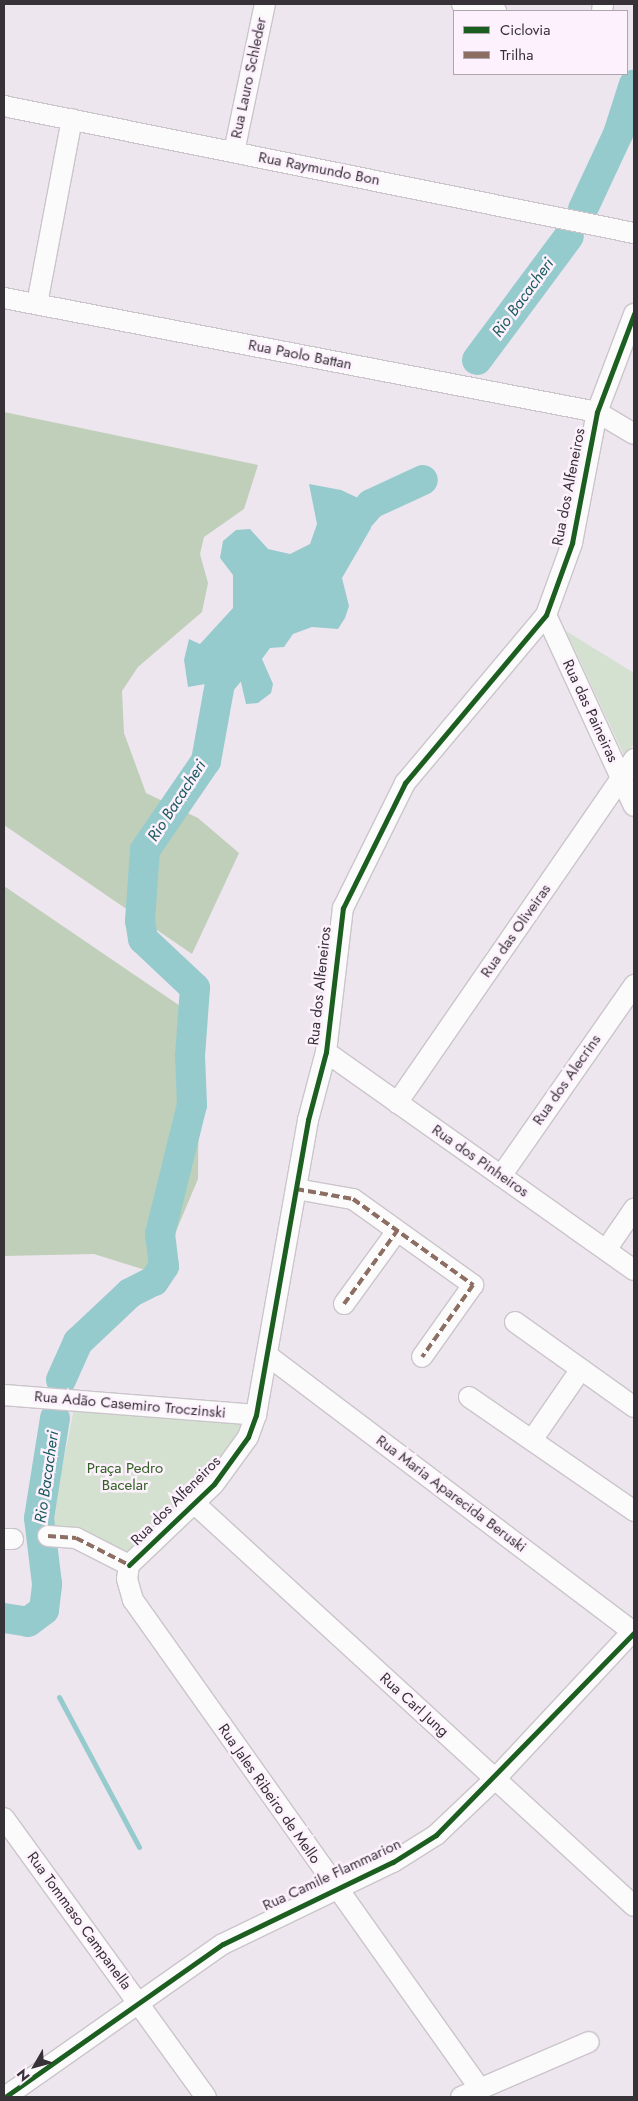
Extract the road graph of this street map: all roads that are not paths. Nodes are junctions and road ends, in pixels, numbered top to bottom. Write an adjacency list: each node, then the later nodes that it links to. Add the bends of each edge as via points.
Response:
1 (265, 4): 6 (street, Rua Lauro Schleder)
2 (462, 4): 3 (street)
3 (491, 10)
4 (4, 106): 5 (street, Rua Raymundo Bon)
5 (72, 119): 6 (street, Rua Raymundo Bon); 9 (street)
6 (234, 152): 7 (street, Rua Raymundo Bon)
7 (634, 233)
8 (4, 298): 9 (street, Rua Paolo Battan)
9 (37, 304): 11 (street, Rua Paolo Battan)
10 (634, 314): 11 (street, Rua dos Alfeneiros)
11 (597, 412): 12 (street, Rua Paolo Battan); 13 (street, Rua dos Alfeneiros, via 572,543)
12 (634, 434)
13 (546, 616): 15 (street, Rua das Paineiras); 18 (street, Rua dos Alfeneiros, via 396,798 339,920)
14 (634, 759): 15 (street, Rua das Oliveiras)
15 (621, 778): 16 (street, Rua das Paineiras); 19 (street, Rua das Oliveiras)
16 (634, 806)
17 (634, 985): 20 (street, Rua dos Alecrins)
18 (326, 1052): 19 (street, Rua dos Pinheiros); 21 (street, Rua dos Alfeneiros)
19 (397, 1103): 20 (street, Rua dos Pinheiros)
20 (500, 1176): 24 (street, Rua dos Pinheiros)
21 (296, 1189): 23 (street, via 352,1199); 28 (street, Rua dos Alfeneiros)
22 (634, 1209): 24 (street)
23 (397, 1231): 26 (street); 29 (street, via 473,1285)
24 (606, 1250): 25 (street, Rua dos Pinheiros)
25 (634, 1270)
26 (344, 1304)
27 (515, 1322): 30 (street)
28 (267, 1355): 34 (street, Rua dos Alfeneiros); 40 (street, Rua Maria Aparecida Beruski)
29 (422, 1357)
30 (581, 1369): 33 (street); 35 (street)
31 (4, 1395): 34 (street, Rua Adão Casemiro Troczinski)
32 (469, 1397): 35 (street)
33 (634, 1407)
34 (256, 1415): 36 (street, Rua dos Alfeneiros, via 234,1459)
35 (532, 1440): 37 (street)
36 (194, 1504): 39 (street, Rua dos Alfeneiros); 41 (street, Rua Carl Jung)
37 (634, 1511)
38 (48, 1536): 39 (street, via 76,1538)
39 (129, 1565): 43 (street, Rua Jales Ribeiro de Mello, via 127,1579 133,1600)
40 (633, 1633): 41 (street, Rua Camile Flammarion)
41 (495, 1779): 43 (street, Rua Camile Flammarion, via 416,1849); 44 (street, Rua Carl Jung)
42 (4, 1818): 45 (street, Rua Tommaso Campanella)
43 (336, 1889): 45 (street, Rua Camile Flammarion, via 246,1930); 47 (street, Rua Jales Ribeiro de Mello)
44 (634, 1906)
45 (138, 2003): 48 (street, Rua Camile Flammarion); 49 (street, Rua Tommaso Campanella)
46 (589, 2042): 47 (street)
47 (480, 2089): 50 (street)
48 (6, 2097)
49 (206, 2097)
50 (461, 2097)

